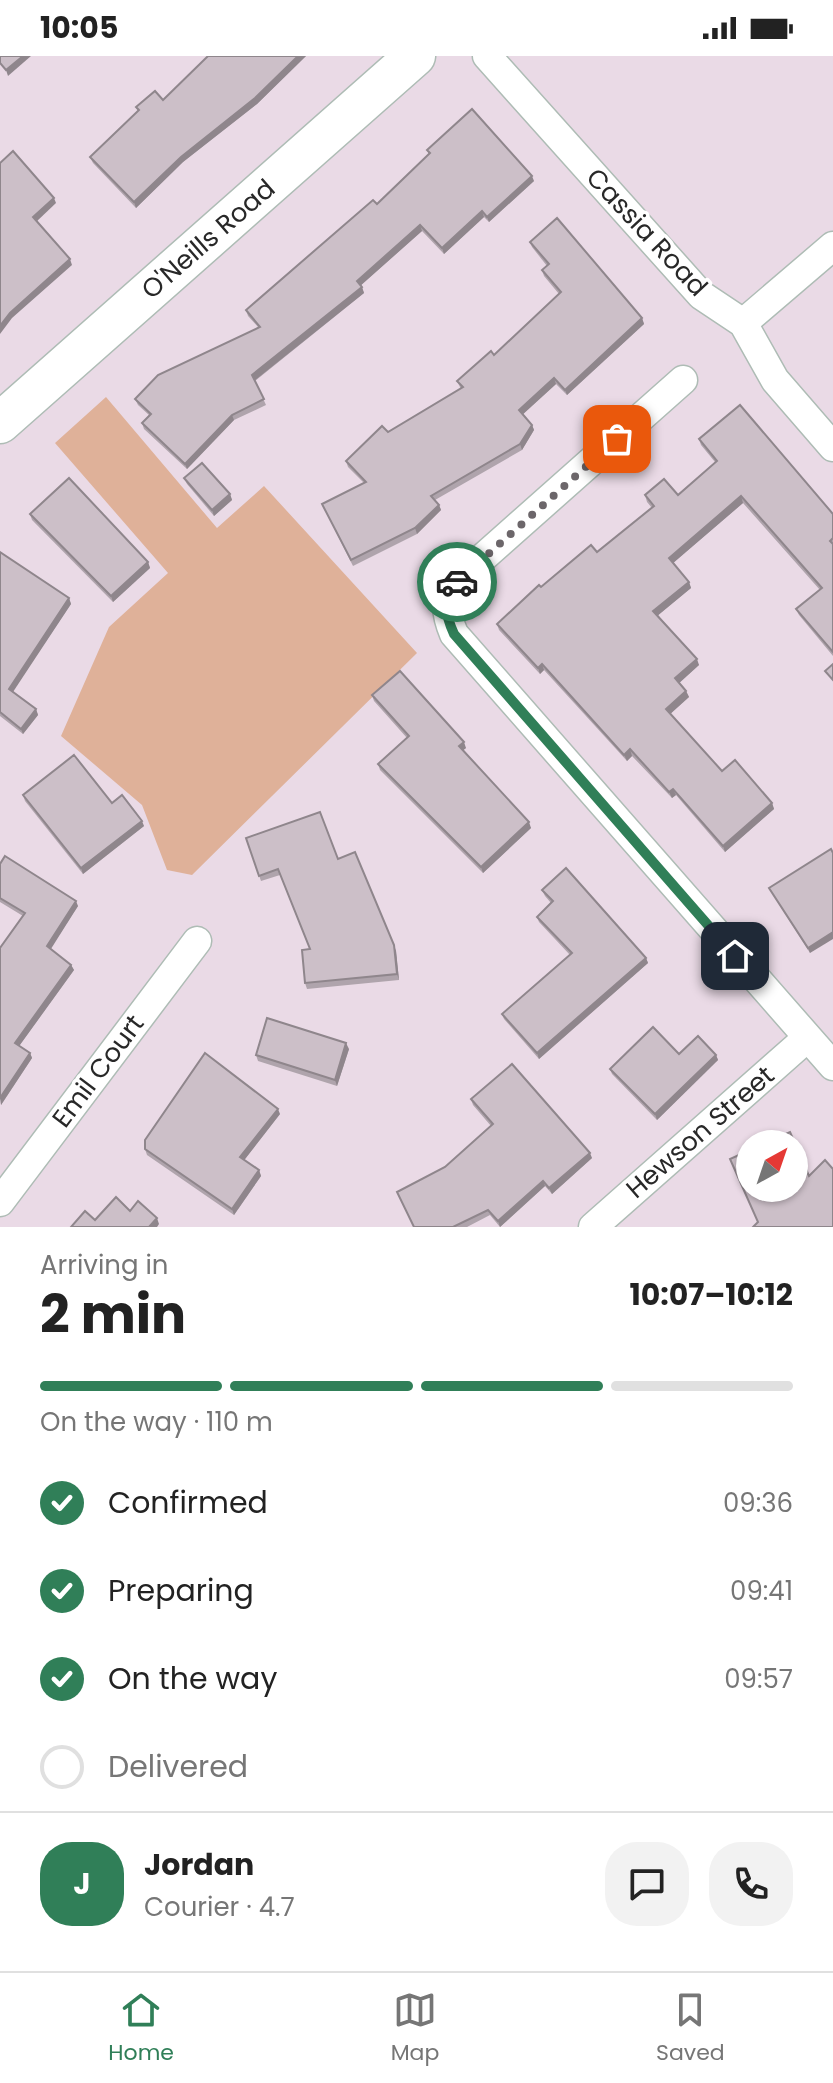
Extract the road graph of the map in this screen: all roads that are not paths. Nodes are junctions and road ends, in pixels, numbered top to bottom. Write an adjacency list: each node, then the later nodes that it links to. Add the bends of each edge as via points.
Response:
1 (415, 56): 6 (street, O'Neills Road)
2 (487, 56): 4 (street, Cassia Road, via 701,295)
3 (833, 246): 4 (street)
4 (743, 323): 7 (street, Cassia Road, via 775,380)
5 (683, 380): 9 (street, via 461,577 448,593 445,614 454,634)
6 (0, 423)
7 (833, 447)
8 (197, 941): 11 (street, Emil Court)
9 (807, 1038): 10 (street); 12 (street, Hewson Street)
10 (833, 1066)
11 (0, 1202)
12 (593, 1227)

